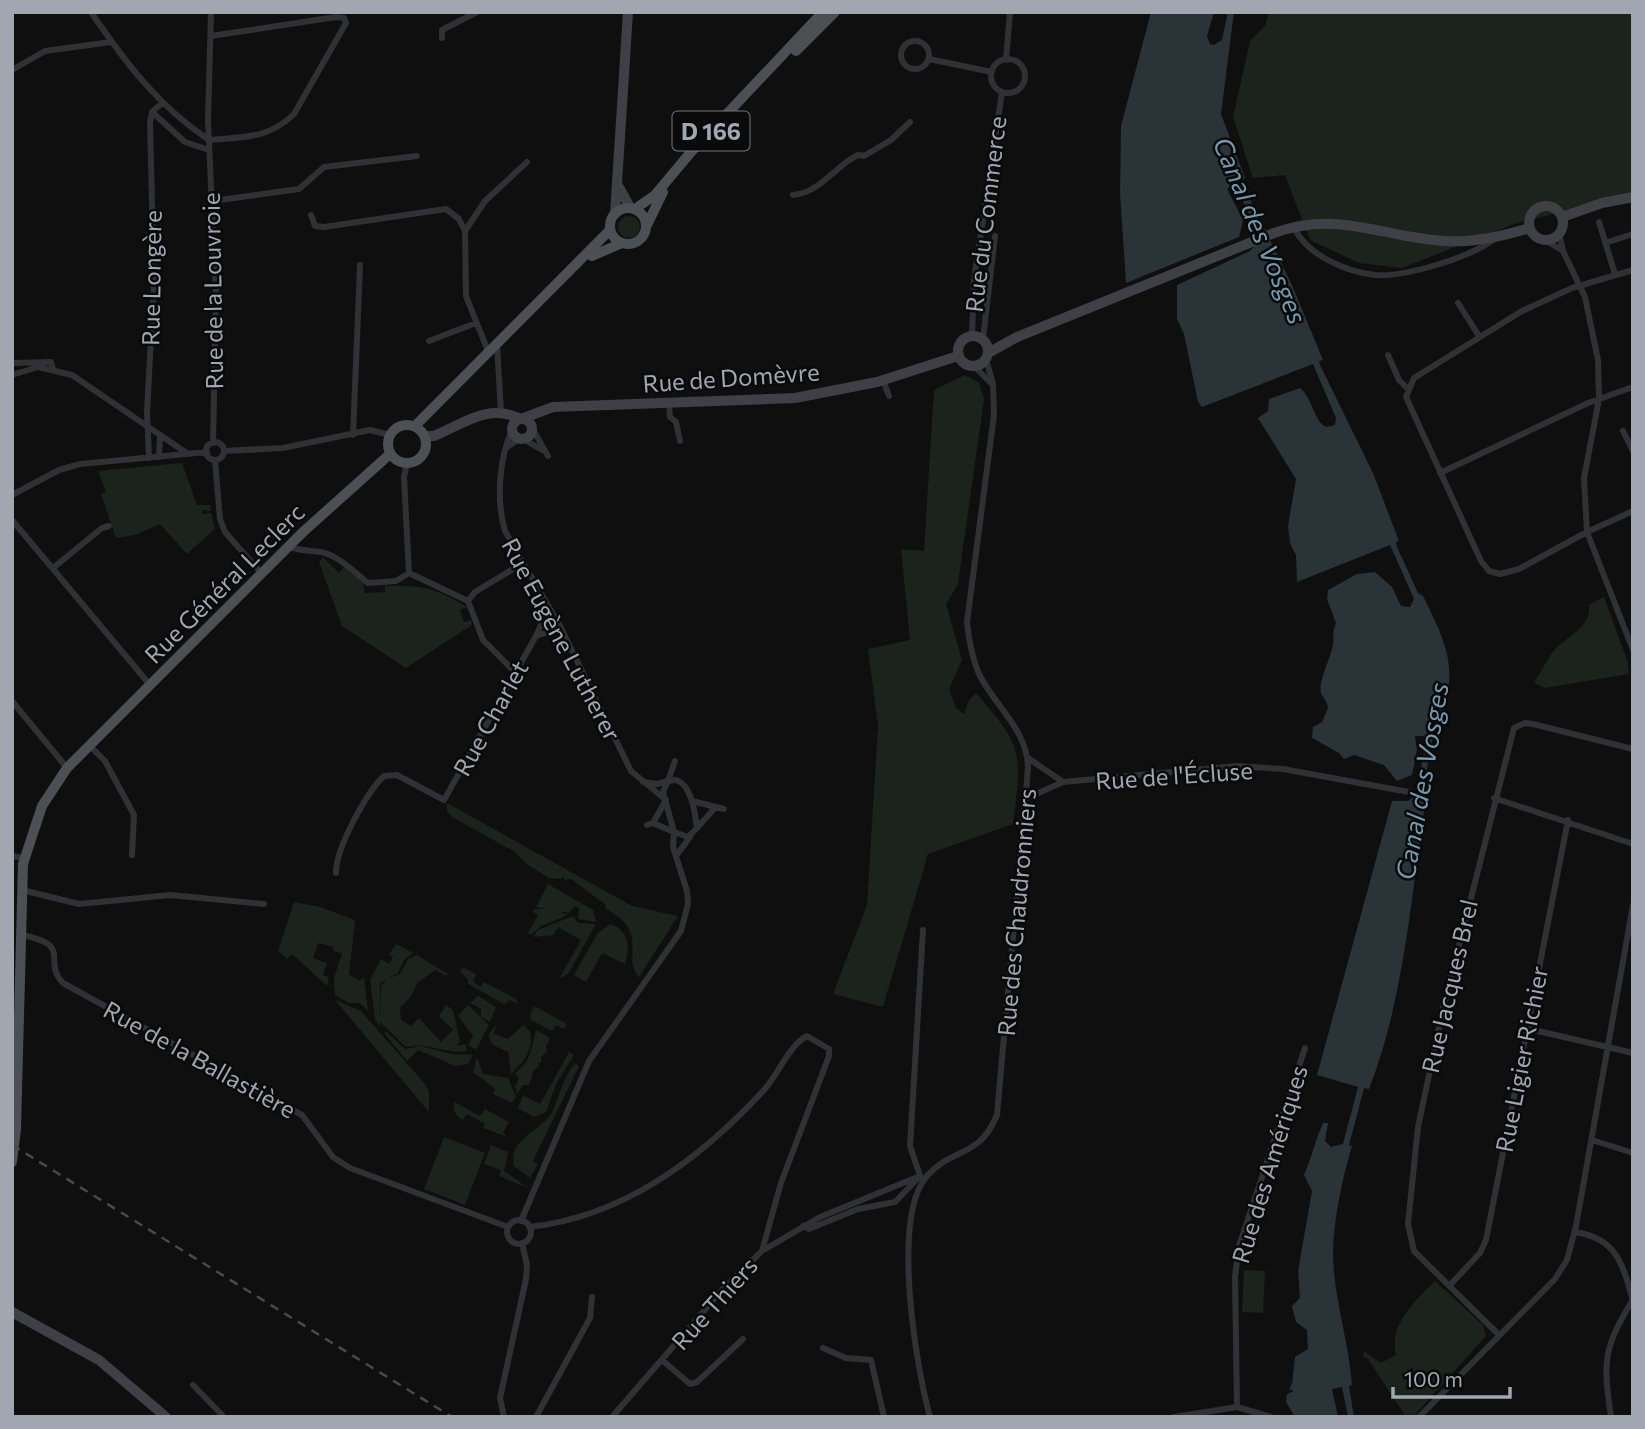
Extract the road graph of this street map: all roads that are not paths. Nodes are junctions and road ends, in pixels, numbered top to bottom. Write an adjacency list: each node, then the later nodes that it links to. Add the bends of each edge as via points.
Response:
1 (91, 12): 10 (street)
2 (211, 12): 8 (street, Rue de la Louvroie)
3 (477, 12): 9 (street, via 442,30)
4 (628, 12): 26 (street)
5 (823, 12): 15 (main road, D 166)
6 (835, 12): 15 (main road, D 166)
7 (1010, 12): 12 (street)
8 (211, 36): 22 (street, Rue de la Louvroie); 22 (street, via 337,16 346,23 294,114 283,125 259,136)
9 (442, 38)
10 (111, 42): 13 (street, via 45,51); 17 (street)
11 (929, 59): 11 (street, via 919,41 908,42 902,49 901,58 909,68 923,67); 14 (street)
12 (1006, 60): 14 (street); 16 (street, via 1018,62 1026,78 1015,92)
13 (12, 70)
14 (992, 72): 16 (street, via 993,84)
15 (759, 83): 27 (main road, D 166)
16 (1002, 92): 56 (street, Rue du Commerce, via 974,281)
17 (154, 94): 18 (street); 19 (street)
18 (144, 99)
19 (162, 103): 20 (street); 22 (street)
20 (152, 112): 23 (street, via 185,142); 81 (street, Rue Longère, via 154,285)
21 (911, 122): 28 (street, via 891,140 849,159 837,173)
22 (209, 140): 23 (street, Rue de la Louvroie)
23 (209, 150): 30 (street, Rue de la Louvroie)
24 (416, 156): 30 (street, via 324,167 299,188)
25 (527, 162): 40 (street, via 485,201)
26 (617, 183): 31 (street); 32 (street)
27 (667, 183): 31 (main road, D 166); 36 (main road, D 166)
28 (793, 195)
29 (1633, 197): 34 (street)
30 (212, 201): 90 (street, Rue de la Louvroie, via 216,294)
31 (632, 208): 32 (main road); 36 (main road, via 645,217)
32 (615, 214): 39 (main road)
33 (311, 215): 40 (street, via 315,226 324,227 446,209)
34 (1562, 217): 38 (street, via 1554,208 1543,206 1530,216); 41 (street)
35 (1599, 222): 47 (street)
36 (647, 225): 46 (main road, via 639,241)
37 (1294, 227): 44 (street, via 1321,223 1364,226 1446,241); 44 (street, via 1312,250 1341,266 1375,275 1437,264 1478,249); 57 (street)
38 (1529, 228): 44 (street); 45 (street)
39 (610, 230): 46 (main road); 49 (main road)
40 (465, 231): 55 (street, via 466,296)
41 (1559, 233): 45 (street); 48 (street)
42 (1633, 234): 47 (street)
43 (995, 236): 59 (street)
44 (1496, 236)
45 (1545, 240): 48 (street)
46 (622, 243): 49 (main road)
47 (1605, 243): 52 (street)
48 (1563, 251): 53 (street)
49 (580, 262): 61 (main road)
50 (360, 265): 85 (street)
51 (1633, 270): 52 (street)
52 (1615, 274): 53 (street)
53 (1579, 286): 58 (street, via 1522,311); 75 (street, via 1593,329)
54 (1458, 303): 58 (street)
55 (476, 323): 60 (street); 62 (street)
56 (972, 335): 59 (street); 64 (street, via 960,342)
57 (1017, 337): 59 (street); 65 (street)
58 (1479, 337): 73 (street, via 1414,378)
59 (984, 340): 65 (street)
60 (429, 341)
61 (497, 343): 62 (main road); 78 (street)
62 (488, 351): 80 (main road)
63 (1388, 355): 73 (street)
64 (958, 356): 67 (street); 70 (street, Rue de Domèvre)
65 (987, 356): 67 (street); 71 (street, Rue des Chaudronniers)
66 (12, 363): 68 (street, via 45,360)
67 (974, 366): 71 (street)
68 (53, 369): 69 (street, via 38,367); 81 (street, via 72,374)
69 (12, 375)
70 (883, 380): 74 (street); 76 (street, Rue de Domèvre, via 795,398)
71 (993, 384): 122 (street, Rue des Chaudronniers, via 994,415 967,622 981,676 1020,734)
72 (1633, 387): 75 (street)
73 (1407, 388): 101 (street, via 1407,407)
74 (889, 396)
75 (1599, 399): 101 (street); 106 (street, via 1584,478)
76 (669, 403): 77 (street, Rue de Domèvre); 89 (street)
77 (543, 409): 79 (street, Rue de Domèvre); 82 (street)
78 (499, 412): 79 (street); 87 (street, via 474,415 434,436); 88 (street)
79 (521, 419): 82 (street); 88 (street, via 515,422)
80 (415, 426): 86 (main road, via 400,425); 87 (main road)
81 (148, 427): 84 (street); 98 (street, Rue Longère)
82 (532, 428): 88 (street, via 530,435); 88 (street, via 546,453)
83 (1623, 431): 93 (street)
84 (160, 435): 95 (street); 97 (street)
85 (353, 435): 86 (street, via 370,430); 92 (street, via 283,448)
86 (390, 435): 96 (main road)
87 (425, 436): 100 (main road, via 423,454)
88 (518, 436): 91 (street, Rue Eugène Lutherer); 91 (street)
89 (680, 442)
90 (213, 443): 92 (street, via 219,443); 94 (street)
91 (506, 448): 108 (street, Rue Eugène Lutherer, via 501,464 501,518)
92 (224, 451): 99 (street)
93 (1633, 451)
94 (207, 452): 95 (street); 99 (street)
95 (188, 454): 97 (street)
96 (390, 454): 100 (main road); 107 (main road, Rue Général Leclerc)
97 (159, 457): 98 (street)
98 (149, 458): 102 (street, via 80,464)
99 (215, 460): 110 (street, via 224,530)
100 (407, 463): 111 (street)
101 (1440, 473): 106 (street, via 1489,571 1500,575 1519,569)
102 (12, 495)
103 (1633, 511): 106 (street)
104 (12, 520): 109 (street)
105 (109, 526): 109 (street)
106 (1587, 531): 116 (street)
107 (288, 547): 110 (main road, Rue Général Leclerc); 111 (street, via 322,552 368,583 397,581)
108 (523, 563): 112 (street); 113 (street, Rue Eugène Lutherer)
109 (53, 568): 118 (street)
110 (261, 573): 118 (main road, Rue Général Leclerc)
111 (409, 573): 112 (street)
112 (468, 601): 117 (street, via 483,640)
113 (549, 607): 114 (street, Rue Eugène Lutherer); 115 (street, Rue Charlet)
114 (561, 628): 115 (street, Rue Charlet); 125 (street, Rue Eugène Lutherer, via 631,771)
115 (536, 636): 117 (street, Rue Charlet)
116 (1633, 650)
117 (515, 672): 144 (street, Rue Charlet, via 444,800 397,775 384,776 339,852)
118 (151, 686): 120 (main road, Rue Général Leclerc)
119 (12, 701): 123 (street)
120 (90, 746): 123 (main road, Rue Général Leclerc); 140 (street, via 105,761 134,815)
121 (1633, 749): 129 (street, Rue Jacques Brel, via 1519,724 1511,733)
122 (1028, 758): 127 (street, Rue de l'Écluse); 130 (street, Rue des Chaudronniers)
123 (68, 768): 142 (main road, Rue Général Leclerc, via 43,806)
124 (668, 780): 125 (street, via 657,784); 126 (street); 126 (street, via 676,759); 131 (street)
125 (642, 781): 131 (street, Rue Eugène Lutherer)
126 (682, 782): 132 (street)
127 (1063, 782): 128 (street, Rue de l'Écluse, via 1237,766 1283,769); 130 (street, Rue de l'Écluse)
128 (1409, 792)
129 (1494, 798): 135 (street); 168 (street, Rue Jacques Brel, via 1432,1056 1418,1127 1408,1224 1414,1251)
130 (1025, 799): 160 (street, Rue des Chaudronniers, via 997,1115 978,1145)
131 (666, 800): 137 (street); 137 (street, via 650,824)
132 (692, 801): 133 (street); 136 (street)
133 (714, 809): 134 (street); 136 (street)
134 (724, 809)
135 (1568, 820): 139 (street); 152 (street, Rue Ligier Richier)
136 (697, 828): 138 (street)
137 (674, 832): 138 (street); 143 (street)
138 (691, 836): 143 (street)
139 (1633, 845)
140 (132, 855)
141 (12, 856): 142 (street)
142 (25, 858): 145 (main road, Rue Général Leclerc)
143 (676, 858): 161 (street, via 688,904 681,931 589,1061)
144 (336, 873)
145 (22, 890): 146 (street, via 79,904 170,895); 149 (main road, Rue Général Leclerc)
146 (264, 904)
147 (1633, 905): 150 (street)
148 (923, 930): 160 (street, via 910,1146)
149 (21, 935): 156 (main road, Rue Général Leclerc); 163 (street, Rue de la Ballastière, via 49,943 63,983 302,1115 333,1157 349,1168)
150 (1624, 954): 151 (street); 153 (street)
151 (1633, 955)
152 (1525, 1028): 153 (street); 168 (street, Rue Ligier Richier, via 1486,1240)
153 (1607, 1046): 155 (street); 157 (street)
154 (1305, 1048): 177 (street, Rue des Amériques, via 1240,1245 1235,1277)
155 (1633, 1053)
156 (14, 1107): 159 (main road, Rue Général Leclerc)
157 (1592, 1140): 158 (street); 165 (street)
158 (1633, 1153)
159 (12, 1162)
160 (922, 1178): 162 (street, Rue Thiers, via 907,1179); 162 (street, Rue Thiers, via 895,1202 858,1209 808,1229); 184 (street, via 908,1263 916,1360)
161 (521, 1221): 163 (street); 164 (street)
162 (803, 1226): 167 (street, Rue Thiers)
163 (508, 1227): 166 (street, via 509,1238)
164 (529, 1227): 166 (street, via 530,1235); 167 (street, via 586,1216 679,1170 729,1127 807,1036 829,1049 829,1056 781,1183)
165 (1575, 1232): 170 (street, via 1602,1239 1612,1248); 172 (street, via 1561,1270)
166 (522, 1243): 180 (street, via 526,1279 500,1398)
167 (762, 1251): 175 (street, Rue Thiers)
168 (1450, 1285): 172 (street, Rue Jacques Brel)
169 (592, 1297): 181 (street, via 590,1318)
170 (1633, 1301): 188 (street, via 1607,1349)
171 (12, 1312): 178 (street, via 91,1354)
172 (1499, 1334): 187 (street)
173 (743, 1339): 175 (street, Rue Thiers, via 698,1382 690,1384)
174 (823, 1348): 183 (street, via 846,1358 871,1360)
175 (662, 1360): 182 (street, Rue Thiers)
176 (192, 1385): 179 (street)
177 (1237, 1407): 185 (street); 186 (street)
178 (166, 1417)
179 (224, 1417)
180 (503, 1417)
181 (536, 1417)
182 (612, 1417)
183 (884, 1417)
184 (930, 1417)
185 (1174, 1417)
186 (1271, 1417)
187 (1419, 1417)
188 (1611, 1417)

